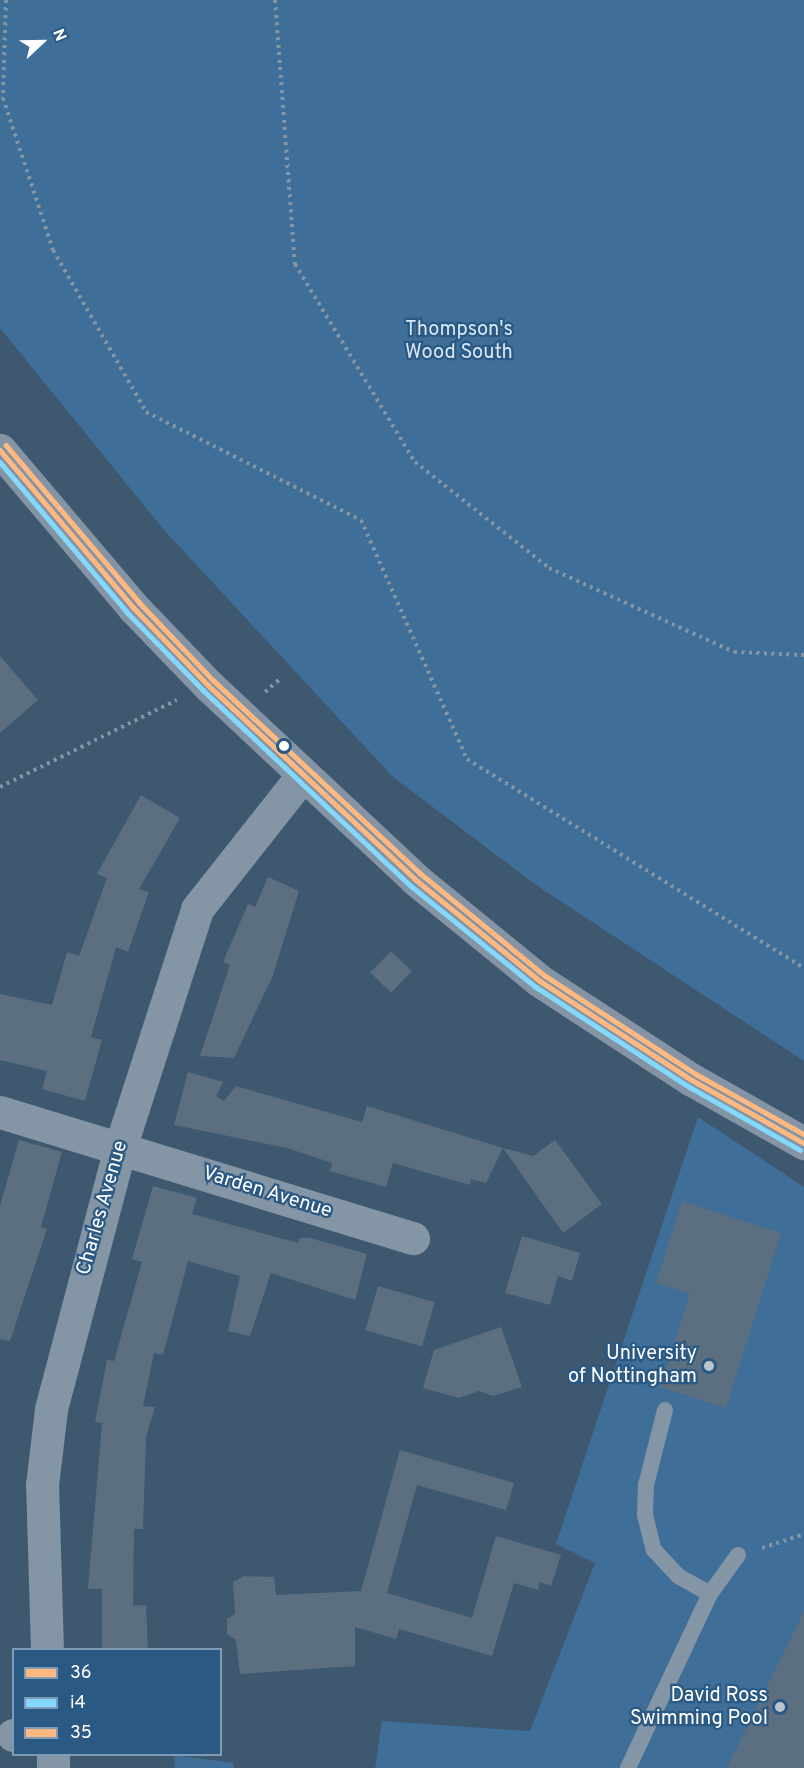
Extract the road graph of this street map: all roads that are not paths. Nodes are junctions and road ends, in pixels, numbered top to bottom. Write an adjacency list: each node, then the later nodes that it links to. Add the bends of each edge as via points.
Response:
1 (0, 450): 2 (highway, via 133,607)
2 (303, 775): 4 (highway, via 415,879 540,981 692,1080); 5 (street, Charles Avenue, via 196,909)
3 (0, 1112): 5 (street, Varden Avenue)
4 (804, 1143)
5 (120, 1148): 6 (street, Varden Avenue); 10 (street, Charles Avenue, via 51,1409 42,1485)
6 (414, 1238)
7 (665, 1410): 9 (lane, via 646,1485 645,1515 654,1550 678,1576)
8 (738, 1556): 9 (lane)
9 (710, 1594): 11 (lane)
10 (47, 1648)
11 (628, 1768)

